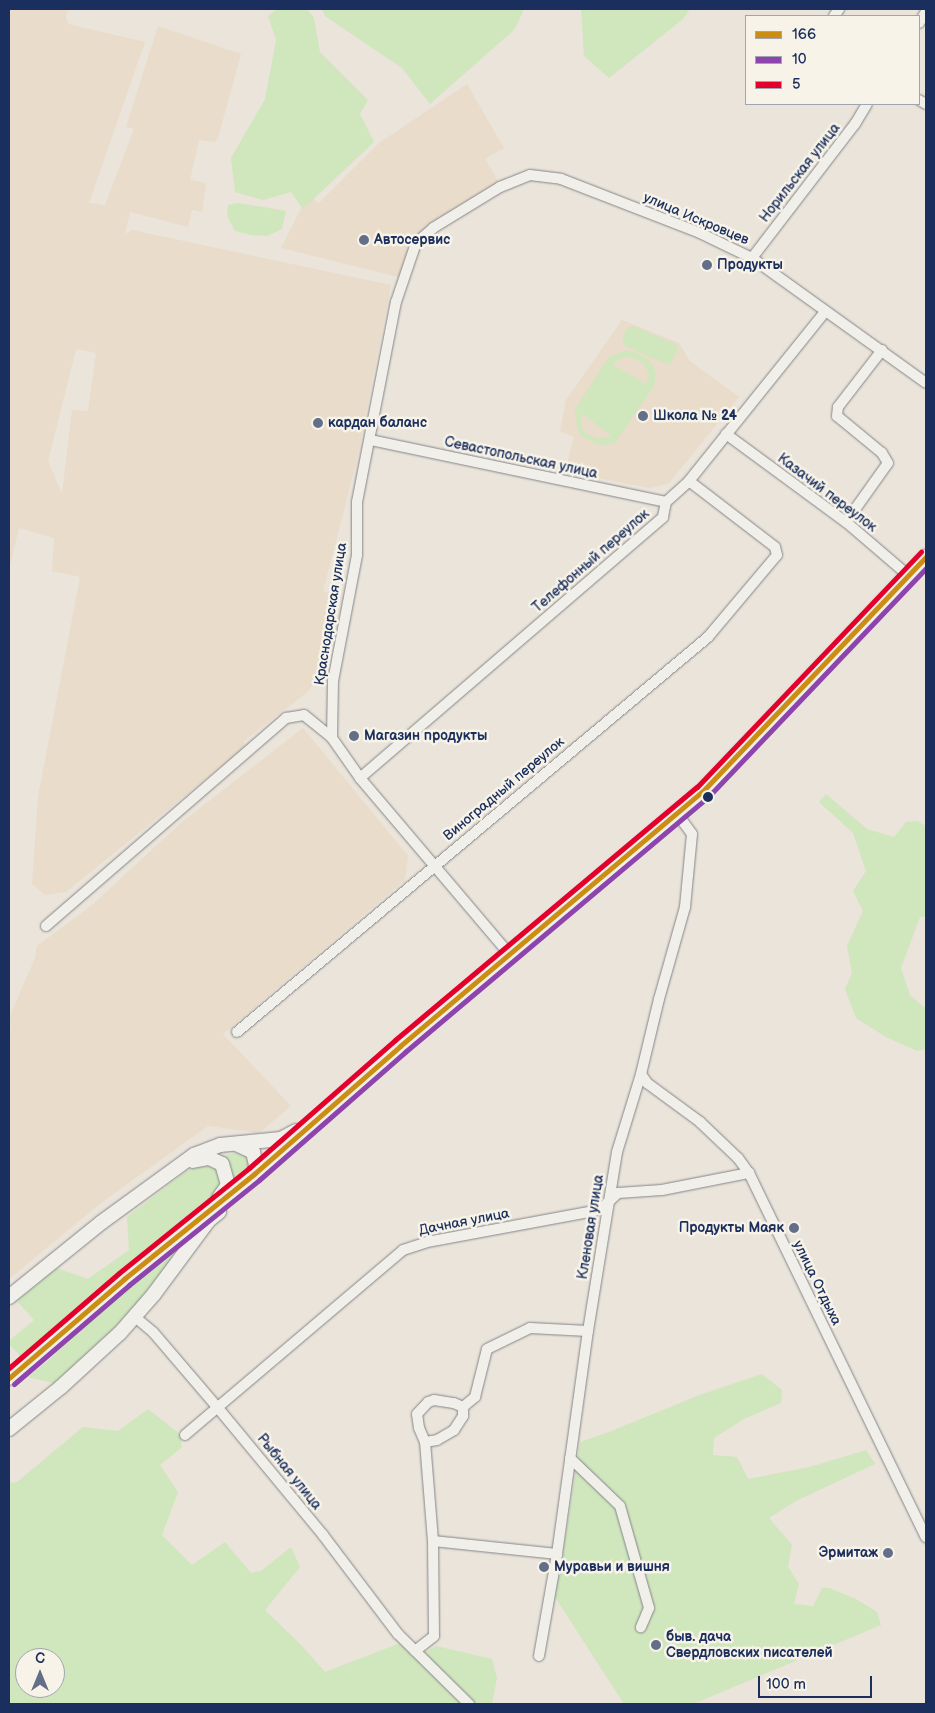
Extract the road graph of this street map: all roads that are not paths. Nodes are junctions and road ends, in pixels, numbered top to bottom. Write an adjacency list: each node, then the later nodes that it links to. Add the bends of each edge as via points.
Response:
1 (866, 105): 3 (street, Норильская улица)
2 (433, 228): 3 (street, улица Искровцев, via 500,186 530,175 561,179 700,233); 8 (street, Краснодарская улица, via 416,243 396,302)
3 (752, 258): 4 (street, улица Искровцев)
4 (825, 312): 5 (street, улица Искровцев); 7 (street, Телефонный переулок)
5 (882, 350): 6 (street, улица Искровцев); 11 (street, via 838,407 836,416 882,453 888,463)
6 (926, 383)
7 (726, 434): 9 (street, Телефонный переулок); 11 (street, Казачий переулок)
8 (370, 440): 10 (street, Севастопольская улица); 14 (street, Краснодарская улица, via 357,502 357,555 333,681)
9 (689, 480): 10 (street, Телефонный переулок); 17 (street, Виноградный переулок, via 775,547 777,555 708,637)
10 (666, 502): 15 (street, Телефонный переулок, via 663,517)
11 (846, 522): 13 (street, Казачий переулок)
12 (926, 557): 13 (main road)
13 (909, 576): 16 (main road, via 760,733)
14 (332, 738): 15 (street); 18 (street, via 304,715 286,718)
15 (360, 778): 17 (street)
16 (677, 813): 19 (main road); 21 (street, Кленовая улица, via 692,834 685,907)
17 (435, 865): 19 (street); 20 (street, Виноградный переулок)
18 (46, 926)
19 (510, 955): 22 (main road)
20 (237, 1032)
21 (641, 1074): 25 (street, улица Отдыха, via 647,1083 700,1122); 27 (street, Кленовая улица, via 617,1152)
22 (314, 1121): 23 (main road, via 280,1139); 26 (main road)
23 (233, 1143): 24 (main road, via 213,1146); 26 (main road, via 253,1152 256,1165)
24 (178, 1166): 28 (main road, via 209,1158 222,1164 228,1185); 29 (main road)
25 (749, 1173): 27 (street, Дачная улица, via 662,1190 618,1193); 39 (street, улица Отдыха)
26 (250, 1177): 28 (main road); 30 (main road, via 234,1198 209,1220)
27 (610, 1200): 31 (street, Кленовая улица); 34 (street, Дачная улица, via 603,1208 594,1211 427,1242 403,1250)
28 (208, 1209): 32 (main road)
29 (9, 1297)
30 (135, 1316): 34 (street, Рыбная улица, via 153,1332); 35 (main road, via 82,1368)
31 (588, 1331): 33 (street, via 530,1328 487,1348 475,1397); 38 (street, Кленовая улица)
32 (9, 1378)
33 (463, 1407): 37 (street, via 463,1416 454,1430 437,1440); 37 (street, via 434,1400 420,1407 417,1420)
34 (218, 1408): 36 (street, Дачная улица); 43 (street, Рыбная улица)
35 (9, 1429)
36 (185, 1435)
37 (425, 1442): 40 (street)
38 (570, 1458): 41 (street, Кленовая улица); 42 (street, via 620,1506 649,1608)
39 (926, 1537)
40 (433, 1541): 41 (street); 43 (street, via 434,1636)
41 (557, 1554): 44 (street, Кленовая улица)
42 (641, 1627)
43 (415, 1651): 45 (street, Рыбная улица)
44 (538, 1656)
45 (469, 1704)

